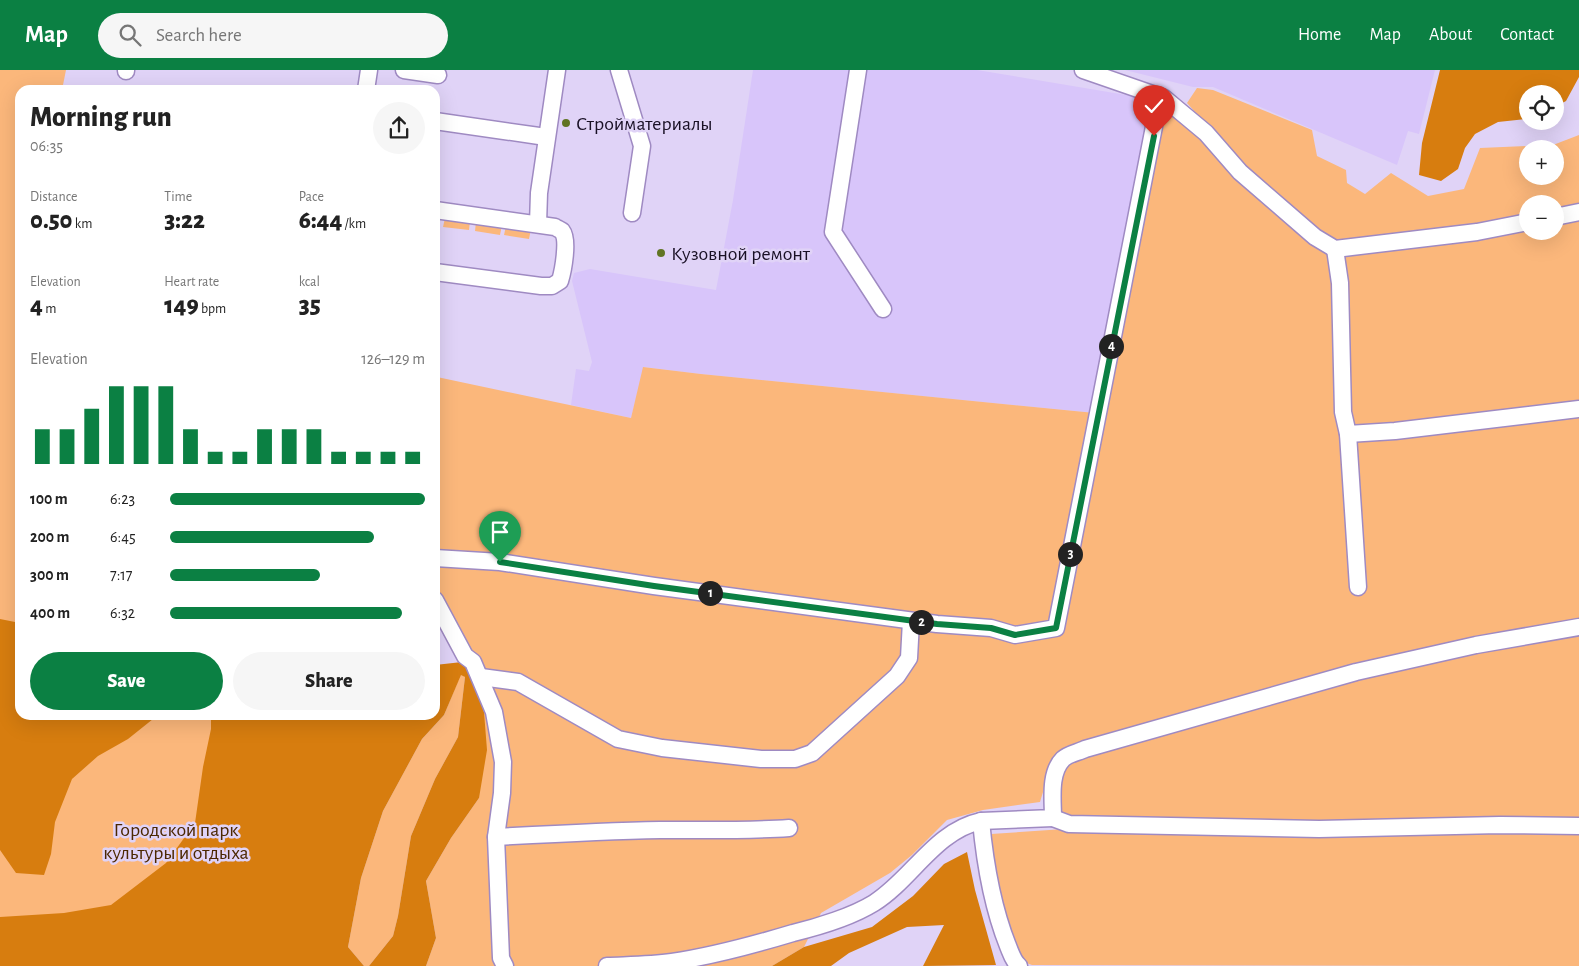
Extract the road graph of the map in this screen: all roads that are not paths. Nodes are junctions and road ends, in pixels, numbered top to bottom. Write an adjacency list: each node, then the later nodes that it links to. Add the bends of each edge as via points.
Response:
1 (361, 70): 9 (street)
2 (369, 70): 10 (street)
3 (404, 70): 8 (street)
4 (557, 70): 13 (street)
5 (619, 70): 16 (street, via 642,146)
6 (858, 70): 22 (street, via 834,232)
7 (1083, 70): 11 (street)
8 (438, 75)
9 (359, 85)
10 (367, 85)
11 (1160, 96): 20 (street, via 1206,133 1240,172 1292,218); 28 (street, via 1056,628 1015,635 991,628)
12 (440, 122): 13 (street)
13 (546, 137): 18 (street)
14 (440, 211): 18 (street)
15 (1579, 212): 17 (street)
16 (632, 213)
17 (1564, 215)
18 (538, 224): 21 (street, via 555,227 565,237 564,268 560,281 552,286)
19 (1519, 224): 20 (street)
20 (1335, 249): 24 (street, via 1340,283 1343,412)
21 (440, 273)
22 (883, 309)
23 (1579, 409): 24 (street)
24 (1348, 434): 26 (street)
25 (440, 558): 28 (street, via 500,562)
26 (1358, 587)
27 (440, 609): 30 (street, via 465,656 473,662)
28 (911, 620): 30 (street, via 909,658 897,676 812,753 795,759 761,759 662,748 618,738 518,682)
29 (1579, 627): 31 (street, via 1476,644 1356,672 1086,749 1064,758 1056,770)
30 (481, 677): 35 (street, via 494,712 503,762)
31 (1053, 818): 32 (street); 33 (street, via 1070,824 1309,829)
32 (981, 821): 37 (street, via 951,834 920,860 894,889 873,904 825,925 732,950 671,962); 38 (street, via 992,898 1005,939)
33 (1579, 826)
34 (789, 828): 35 (street, via 607,831)
35 (496, 837): 36 (street)
36 (504, 966)
37 (607, 966)
38 (1019, 966)

